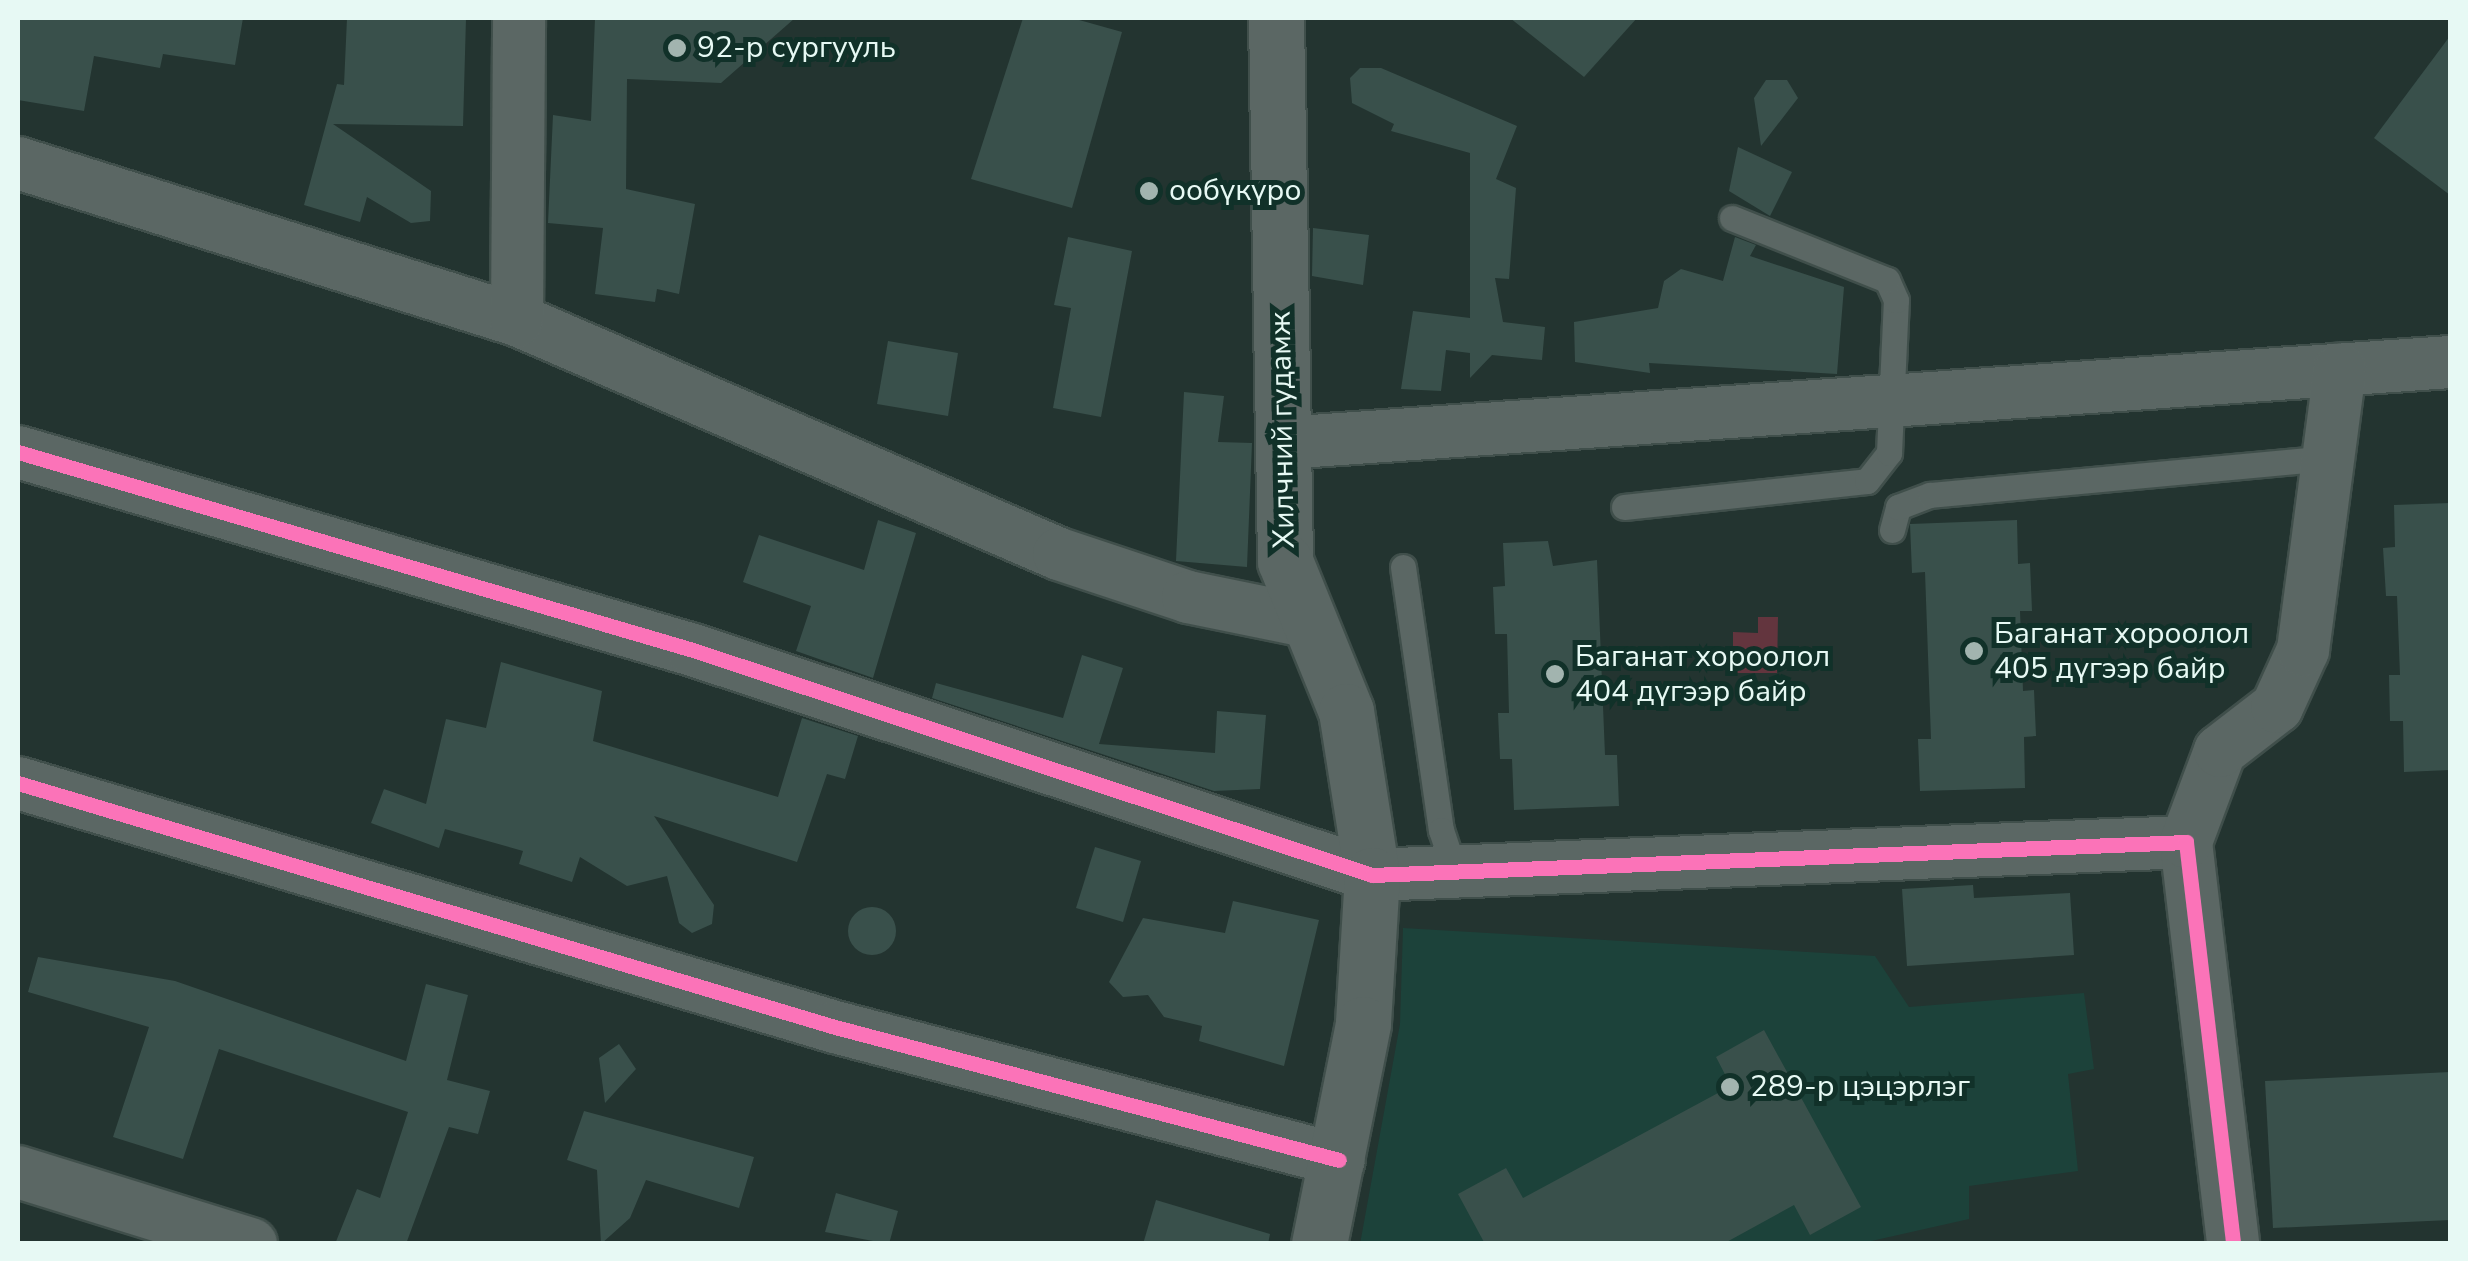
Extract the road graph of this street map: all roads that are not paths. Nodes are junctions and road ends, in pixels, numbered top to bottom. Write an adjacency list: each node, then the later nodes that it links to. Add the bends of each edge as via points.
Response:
1 (519, 18): 5 (street)
2 (1276, 18): 9 (main road, Хилчний гудамж)
3 (18, 163): 5 (street)
4 (1732, 218): 8 (lane, via 1888,280 1896,300)
5 (517, 320): 15 (street, via 1059,554 1188,597)
6 (2450, 362): 7 (street)
7 (2340, 370): 8 (street); 11 (street)
8 (1890, 400): 9 (street); 12 (lane, via 1889,454 1867,481)
9 (1283, 444): 15 (main road, Хилчний гудамж, via 1285,561)
10 (18, 452): 18 (street, via 712,656)
11 (2328, 458): 13 (lane, via 1930,495 1898,506); 17 (street, via 2303,650 2277,707 2220,751)
12 (1624, 507)
13 (1892, 530)
14 (1403, 568): 19 (lane, via 1441,830)
15 (1306, 622): 18 (main road, Хилчний гудамж, via 1346,711)
16 (18, 784): 20 (street, via 853,1032)
17 (2186, 842): 19 (street); 24 (street)
18 (1372, 875): 19 (street); 20 (main road, Хилчний гудамж, via 1370,974)
19 (1456, 878)
20 (1339, 1160): 23 (main road, Хилчний гудамж)
21 (18, 1172): 22 (street)
22 (250, 1244)
23 (1319, 1244)
24 (2233, 1244)

